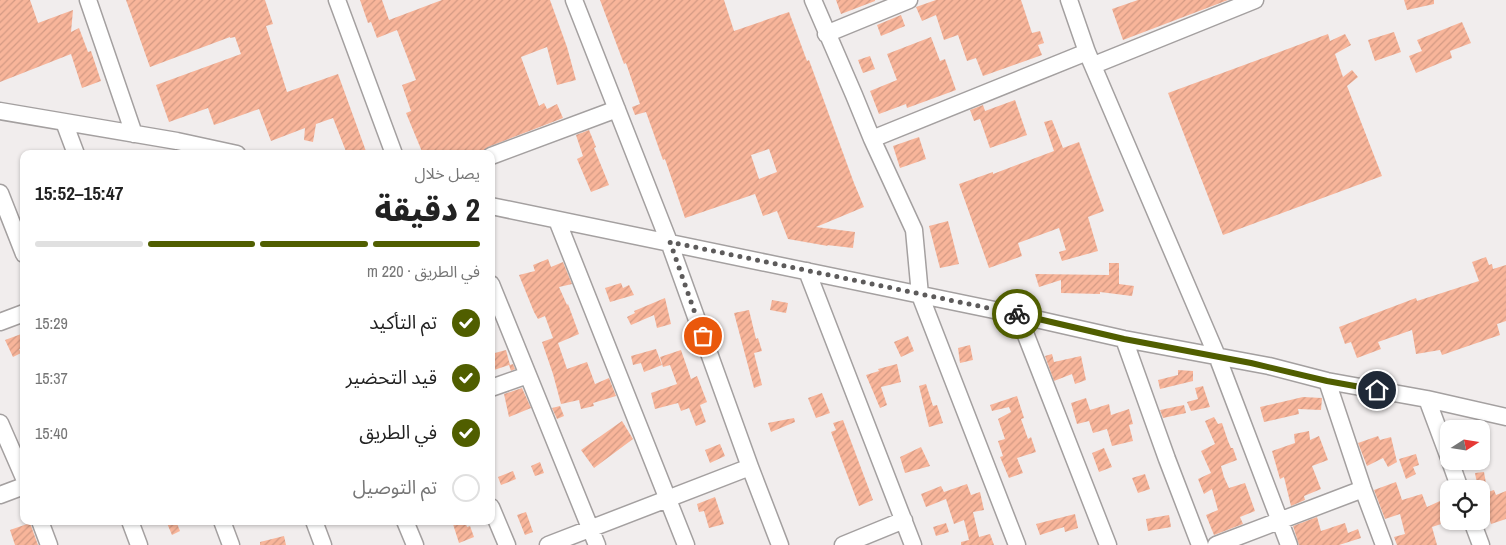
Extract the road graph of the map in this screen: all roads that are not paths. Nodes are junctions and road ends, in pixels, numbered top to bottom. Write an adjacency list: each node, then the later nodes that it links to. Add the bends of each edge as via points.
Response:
1 (88, 0): 13 (street)
2 (337, 0): 18 (street)
3 (574, 0): 10 (street)
4 (813, 0): 8 (street)
5 (909, 0): 8 (street)
6 (1068, 0): 9 (street)
7 (1255, 0): 9 (street)
8 (826, 34): 14 (street)
9 (1091, 58): 14 (street); 32 (street)
10 (617, 109): 19 (street); 23 (street)
11 (0, 111): 12 (street)
12 (64, 122): 13 (street); 16 (street)
13 (134, 134): 15 (street)
14 (872, 139): 27 (street, via 914,230)
15 (166, 146): 17 (street)
16 (74, 150)
17 (202, 150)
18 (393, 150)
19 (495, 155)
20 (0, 193): 24 (street)
21 (495, 207): 22 (street)
22 (557, 220): 23 (street); 45 (street)
23 (670, 242): 25 (street); 40 (street)
24 (20, 244)
25 (807, 271): 27 (street); 47 (street)
26 (495, 294): 33 (street)
27 (920, 295): 29 (street); 68 (street)
28 (20, 314): 30 (street)
29 (1018, 315): 31 (street); 69 (street)
30 (0, 322)
31 (1124, 339): 32 (street); 70 (street)
32 (1217, 356): 34 (street); 48 (street)
33 (528, 375): 35 (street); 54 (street)
34 (1327, 381): 36 (street); 43 (street)
35 (495, 387)
36 (1427, 399): 37 (street); 39 (street)
37 (1506, 417)
38 (0, 423): 41 (street)
39 (1440, 435)
40 (750, 467): 45 (street); 65 (street)
41 (20, 469)
42 (20, 488): 44 (street)
43 (1363, 489): 48 (street); 73 (street)
44 (0, 495)
45 (667, 498): 54 (street); 64 (street)
46 (495, 517): 61 (street)
47 (904, 520): 66 (street); 67 (street)
48 (1279, 521): 71 (street); 72 (street)
49 (42, 525): 56 (street)
50 (132, 525): 57 (street)
51 (224, 525): 58 (street)
52 (316, 525): 59 (street)
53 (407, 525): 60 (street)
54 (590, 527): 62 (street); 63 (street)
55 (1475, 530): 74 (street)
56 (49, 545)
57 (139, 545)
58 (231, 545)
59 (323, 545)
60 (415, 545)
61 (506, 545)
62 (548, 545)
63 (597, 545)
64 (686, 545)
65 (780, 545)
66 (843, 545)
67 (913, 545)
68 (1017, 545)
69 (1108, 545)
70 (1200, 545)
71 (1216, 545)
72 (1288, 545)
73 (1384, 545)
74 (1480, 545)

